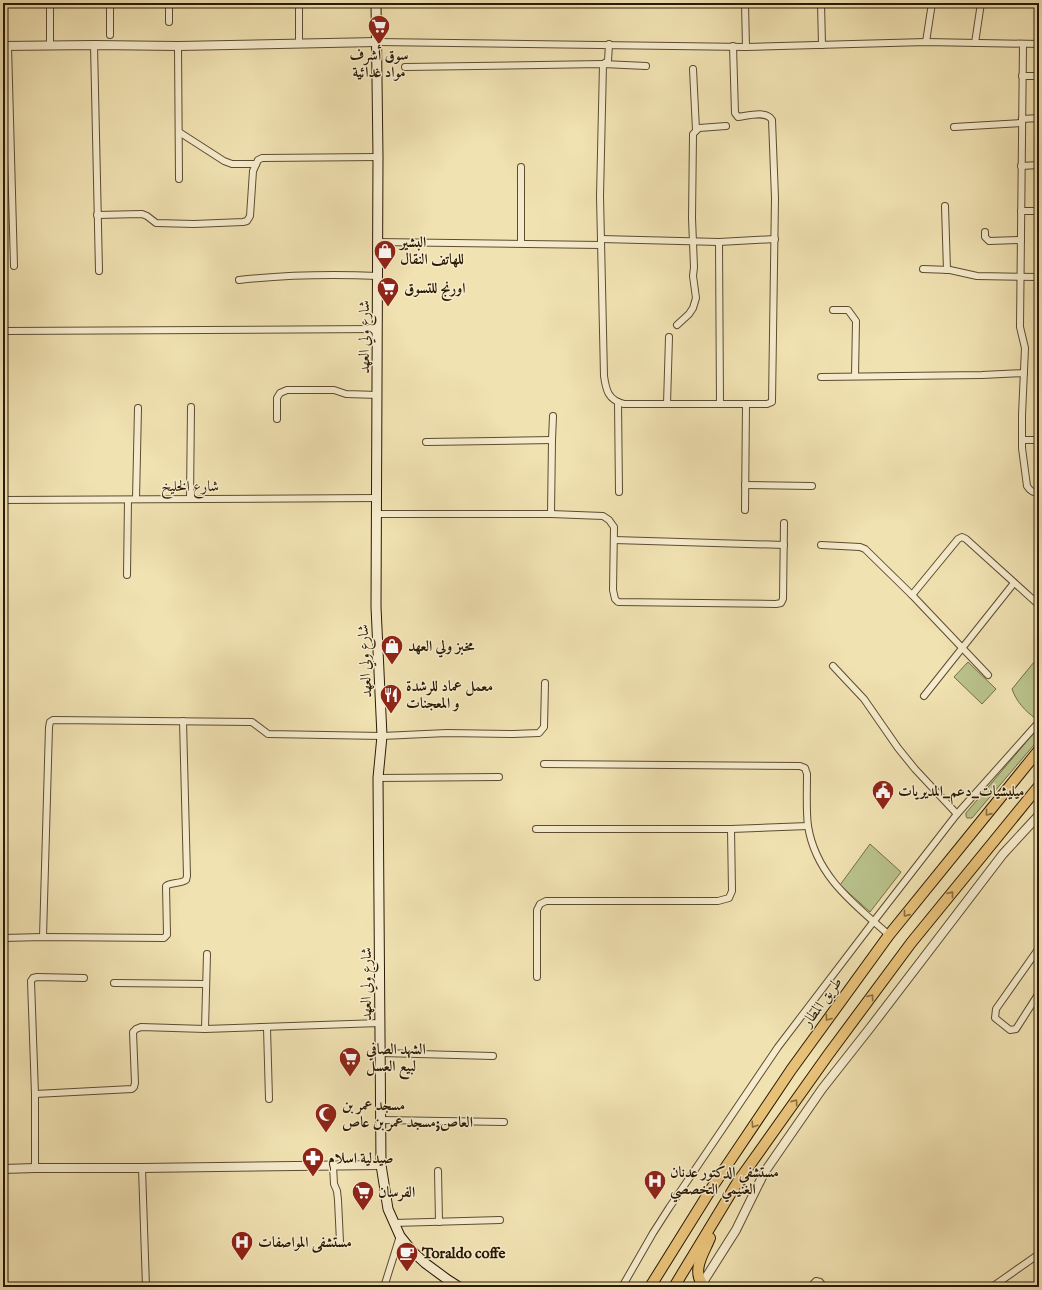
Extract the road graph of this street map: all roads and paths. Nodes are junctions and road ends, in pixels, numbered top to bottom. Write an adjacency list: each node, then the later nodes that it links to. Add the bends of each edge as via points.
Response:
1 (50, 3): 22 (street)
2 (110, 3): 11 (street)
3 (169, 3): 10 (street)
4 (299, 3): 14 (street)
5 (376, 3): 12 (main road, شارع ولي العهد)
6 (745, 3): 25 (street)
7 (821, 3): 20 (street)
8 (932, 3): 13 (street)
9 (981, 3): 15 (street)
10 (169, 22)
11 (110, 36)
12 (377, 42): 14 (street); 16 (street); 38 (main road, شارع ولي العهد)
13 (926, 42): 15 (street); 20 (street)
14 (299, 43): 23 (street)
15 (975, 43): 17 (street)
16 (609, 44): 24 (street); 26 (street, via 608,61)
17 (1023, 44): 18 (street); 30 (street)
18 (1039, 44)
19 (94, 45): 22 (street); 23 (street); 47 (street)
20 (822, 45): 25 (street)
21 (6, 46): 22 (street); 56 (street)
22 (50, 46)
23 (178, 46): 37 (street)
24 (733, 46): 25 (street); 49 (street, via 735,113 738,117 765,114 772,120)
25 (746, 47)
26 (603, 64): 27 (street); 28 (street); 53 (street)
27 (646, 66)
28 (405, 67)
29 (692, 70): 36 (street)
30 (1022, 76): 31 (street); 33 (street)
31 (1039, 76)
32 (1039, 118): 33 (street)
33 (1022, 121): 35 (street); 41 (street)
34 (726, 126): 36 (street)
35 (954, 127)
36 (696, 130): 51 (street)
37 (179, 132): 39 (street, via 224,161 232,164); 43 (street)
38 (378, 157): 39 (street, via 262,158); 52 (main road, شارع ولي العهد)
39 (256, 164): 47 (street, via 253,171 250,216 247,221 205,224 156,223 142,214)
40 (1039, 165): 41 (street)
41 (1021, 166): 45 (street)
42 (520, 168): 55 (street)
43 (180, 179)
44 (945, 206): 58 (street)
45 (1021, 211): 46 (street); 50 (street)
46 (1039, 211)
47 (98, 215): 59 (street)
48 (985, 232): 50 (street, via 989,241)
49 (775, 239): 54 (street); 76 (street, via 772,402)
50 (1021, 240): 62 (street)
51 (693, 241): 53 (street); 54 (street); 65 (street, via 693,283 696,298 689,314)
52 (377, 242): 55 (street); 60 (main road, شارع ولي العهد)
53 (601, 242): 55 (street); 73 (street, via 604,376 606,390)
54 (719, 242): 75 (street)
55 (521, 244)
56 (14, 266)
57 (923, 269): 58 (street)
58 (947, 270): 62 (street, via 978,276)
59 (99, 271)
60 (378, 276): 63 (street, via 272,276); 66 (main road, شارع ولي العهد)
61 (1039, 277): 62 (street)
62 (1020, 278): 69 (street, via 1020,327 1025,348)
63 (239, 280)
64 (833, 310): 70 (street, via 848,310 856,321)
65 (677, 325)
66 (378, 328): 67 (street); 72 (main road, شارع ولي العهد)
67 (3, 331)
68 (669, 337): 74 (street)
69 (1024, 373): 70 (street); 82 (street)
70 (855, 376): 71 (street)
71 (821, 377)
72 (378, 395): 80 (street, via 346,394 334,390 287,390 280,393 277,398); 89 (main road, شارع ولي العهد)
73 (618, 402): 74 (street); 87 (street)
74 (667, 404): 75 (street)
75 (720, 404): 76 (street)
76 (746, 404): 85 (street)
77 (191, 407): 90 (street)
78 (138, 408): 93 (street)
79 (553, 416): 81 (street)
80 (277, 420)
81 (552, 440): 84 (street); 96 (street)
82 (1022, 440): 83 (street); 88 (street, via 1027,486 1032,492)
83 (1039, 440)
84 (426, 442)
85 (745, 485): 86 (street); 94 (street)
86 (812, 486)
87 (619, 492)
88 (1039, 493)
89 (377, 498): 90 (street, شارع الخليخ); 95 (main road, شارع ولي العهد)
90 (190, 499): 93 (street, شارع الخليخ)
91 (3, 500): 92 (street, شارع الخليخ)
92 (128, 500): 93 (street, شارع الخليخ); 101 (street)
93 (136, 500)
94 (745, 510)
95 (377, 514): 96 (street); 112 (main road, شارع ولي العهد, via 376,607)
96 (551, 514): 98 (street, via 603,516 614,527)
97 (784, 523): 99 (street)
98 (614, 540): 99 (street); 99 (street, via 613,590 614,599 618,602 780,603 783,599)
99 (784, 545)
100 (821, 545): 103 (street, via 865,549)
101 (128, 575)
102 (1014, 583): 103 (street, via 962,537); 104 (street); 105 (street)
103 (912, 595): 105 (street)
104 (1039, 605)
105 (962, 648): 107 (street); 109 (street)
106 (833, 666): 118 (street, via 864,699 915,769)
107 (988, 674)
108 (545, 683): 112 (street, via 544,727 539,733)
109 (924, 696)
110 (183, 721): 112 (street, via 252,722 268,734); 125 (street, via 50,722); 125 (street, via 187,876 186,880 166,886 167,936)
111 (1039, 722): 118 (street)
112 (382, 736): 116 (main road, شارع ولي العهد)
113 (1039, 750): 124 (highway, طريق المطار, one-way to 124)
114 (544, 764): 120 (street, via 800,766 805,768 807,774)
115 (499, 777): 116 (street)
116 (378, 778): 134 (main road, شارع ولي العهد)
117 (1039, 786): 149 (highway, one-way to 117, via 737,1183 911,943)
118 (957, 814): 123 (street)
119 (1039, 815): 156 (street, via 1003,854 822,1089 764,1173 736,1230)
120 (808, 826): 122 (street); 123 (street, via 826,873 853,903)
121 (536, 829): 122 (street)
122 (731, 829): 129 (street, via 732,891 729,898 718,901 546,901 540,904 537,910)
123 (874, 921): 124 (street); 160 (street, via 778,1047 661,1220)
124 (889, 935): 161 (highway, طريق المطار, one-way to 161, via 791,1070 713,1186)
125 (43, 937): 126 (street)
126 (3, 938)
127 (1039, 948): 133 (street, via 996,1009 995,1018 1010,1030 1016,1029)
128 (207, 954): 132 (street)
129 (538, 977)
130 (84, 978): 139 (street, via 37,977 31,981)
131 (114, 983): 132 (street)
132 (206, 984): 136 (street)
133 (1039, 993)
134 (380, 1023): 135 (street); 137 (main road, شارع ولي العهد)
135 (267, 1028): 136 (street); 140 (street)
136 (206, 1029): 139 (street, via 136,1029 133,1032 135,1083 132,1088)
137 (381, 1052): 138 (street); 141 (main road, شارع ولي العهد)
138 (493, 1056)
139 (35, 1094): 145 (street)
140 (269, 1099)
141 (381, 1120): 142 (street); 143 (main road, شارع ولي العهد)
142 (504, 1122)
143 (381, 1165): 144 (street); 151 (main road, شارع ولي العهد, via 388,1209)
144 (333, 1166): 146 (street); 154 (street)
145 (35, 1168): 146 (street); 147 (street)
146 (142, 1168): 157 (street)
147 (3, 1169)
148 (438, 1171): 152 (street)
149 (726, 1202): 156 (highway, via 699,1264); 162 (highway)
150 (500, 1220): 152 (street)
151 (394, 1222): 152 (street); 153 (main road, شارع ولي العهد)
152 (439, 1222)
153 (400, 1236): 158 (street); 159 (main road, شارع ولي العهد, via 425,1263)
154 (340, 1242)
155 (1039, 1254): 165 (street)
156 (701, 1286)
157 (146, 1287)
158 (384, 1287)
159 (459, 1287)
160 (622, 1287)
161 (650, 1287)
162 (674, 1287)
163 (810, 1287): 164 (street, via 816,1281)
164 (824, 1287)
165 (992, 1287)

